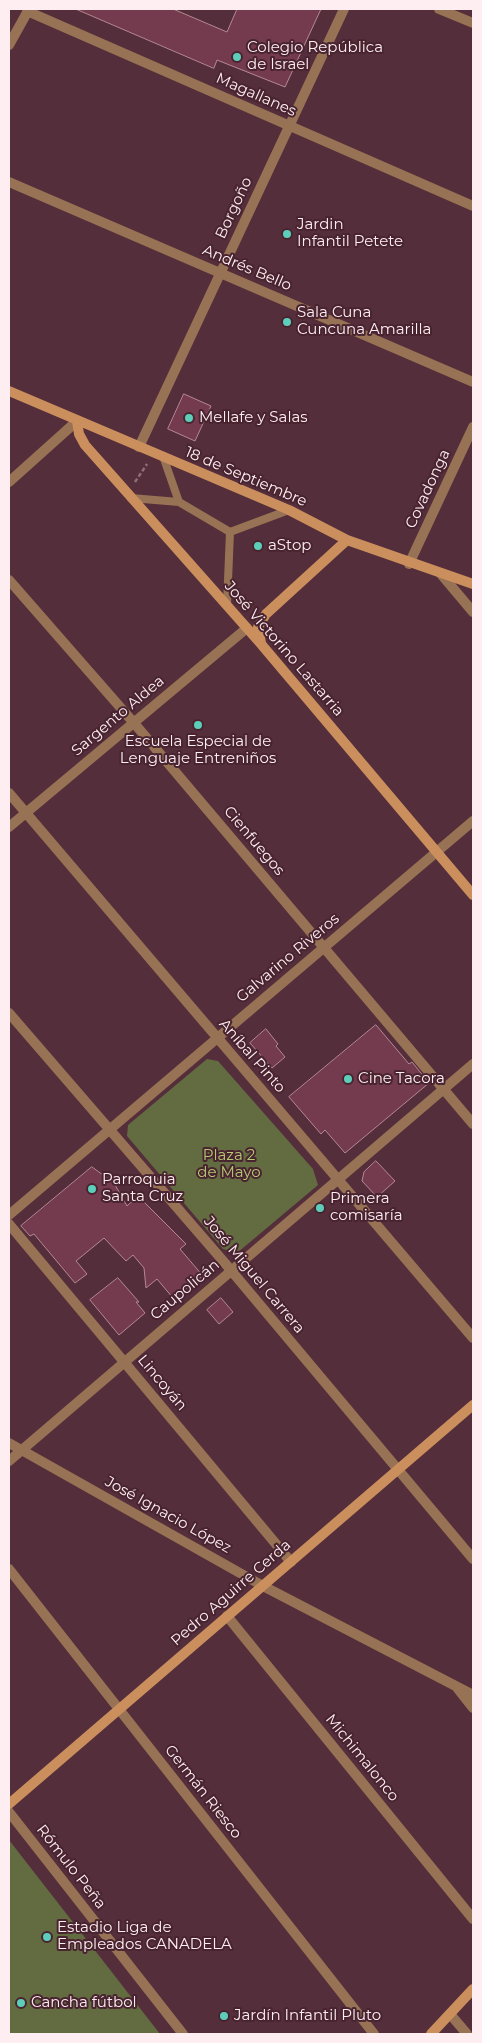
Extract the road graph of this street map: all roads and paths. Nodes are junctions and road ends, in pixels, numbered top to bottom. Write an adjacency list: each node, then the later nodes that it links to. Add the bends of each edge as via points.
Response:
1 (344, 9): 6 (street, Borgoño)
2 (439, 9): 4 (street)
3 (28, 10): 5 (street); 6 (street, Magallanes)
4 (473, 23)
5 (9, 45)
6 (289, 126): 8 (street, Magallanes); 9 (street, Borgoño)
7 (9, 182): 9 (street, Andrés Bello)
8 (473, 206)
9 (220, 273): 10 (street, Andrés Bello); 14 (street, Borgoño)
10 (473, 382)
11 (9, 391): 12 (main road, 18 de Septiembre)
12 (77, 421): 14 (main road, 18 de Septiembre); 17 (street); 18 (main road, José Victorino Lastarria, via 85,445)
13 (473, 427): 23 (street, Covadonga)
14 (139, 447): 15 (main road, 18 de Septiembre)
15 (154, 454): 16 (main road, 18 de Septiembre); 18 (path)
16 (164, 459): 19 (lane); 20 (main road, 18 de Septiembre)
17 (9, 482)
18 (129, 496): 19 (lane); 27 (main road, José Victorino Lastarria)
19 (180, 502): 21 (lane)
20 (289, 510): 21 (lane); 22 (main road, 18 de Septiembre)
21 (230, 532): 27 (lane)
22 (347, 540): 23 (main road, 18 de Septiembre); 30 (main road, via 266,614 258,627)
23 (409, 564): 24 (main road, 18 de Septiembre)
24 (441, 574): 26 (main road, 18 de Septiembre); 28 (street)
25 (9, 580): 31 (street, Cienfuegos)
26 (473, 584)
27 (227, 605): 29 (main road, José Victorino Lastarria)
28 (473, 612)
29 (247, 628): 30 (main road, José Victorino Lastarria); 31 (street, Sargento Aldea)
30 (261, 644): 36 (main road, José Victorino Lastarria)
31 (134, 723): 33 (street, Sargento Aldea); 38 (street, Cienfuegos)
32 (9, 793): 33 (street, Aníbal Pinto)
33 (26, 813): 35 (street, Sargento Aldea); 40 (street, Aníbal Pinto)
34 (473, 821): 36 (street, Galvarino Riveros)
35 (9, 827)
36 (437, 852): 37 (main road, José Victorino Lastarria); 38 (street, Galvarino Riveros)
37 (473, 895)
38 (324, 948): 40 (street, Galvarino Riveros); 42 (street, Cienfuegos)
39 (9, 1013): 44 (street, José Miguel Carrera)
40 (217, 1039): 44 (street, Galvarino Riveros); 45 (street, Aníbal Pinto)
41 (473, 1064): 42 (street, Caupolicán)
42 (444, 1089): 43 (street, Cienfuegos); 45 (street, Caupolicán)
43 (473, 1124)
44 (110, 1130): 46 (street, Galvarino Riveros); 48 (street, José Miguel Carrera)
45 (337, 1180): 48 (street, Caupolicán); 49 (street, Aníbal Pinto)
46 (9, 1215)
47 (9, 1224): 50 (street, Lincoyán)
48 (231, 1270): 50 (street, Caupolicán); 55 (street, José Miguel Carrera)
49 (473, 1338)
50 (125, 1361): 53 (street, Caupolicán); 57 (street, Lincoyán)
51 (473, 1405): 55 (main road, Pedro Aguirre Cerda)
52 (9, 1444): 53 (street, José Ignacio López)
53 (22, 1451): 54 (street, Caupolicán); 59 (street, José Ignacio López)
54 (9, 1462)
55 (397, 1470): 56 (street, José Miguel Carrera); 57 (main road, Pedro Aguirre Cerda)
56 (473, 1559)
57 (291, 1562): 59 (main road, Pedro Aguirre Cerda)
58 (9, 1569): 64 (street, Germán Riesco)
59 (263, 1586): 60 (main road, Pedro Aguirre Cerda); 61 (street, José Ignacio López)
60 (227, 1616): 64 (main road, Pedro Aguirre Cerda); 67 (street, Michimalonco)
61 (454, 1685): 62 (street, José Ignacio López); 63 (street)
62 (473, 1695)
63 (473, 1708)
64 (119, 1709): 65 (main road, Pedro Aguirre Cerda); 71 (street, Germán Riesco)
65 (9, 1804)
66 (9, 1812): 70 (street, Rómulo Peña)
67 (473, 1919)
68 (473, 1989): 69 (main road)
69 (450, 2014): 72 (main road); 73 (street)
70 (183, 2034)
71 (374, 2034)
72 (431, 2034)
73 (467, 2034)

